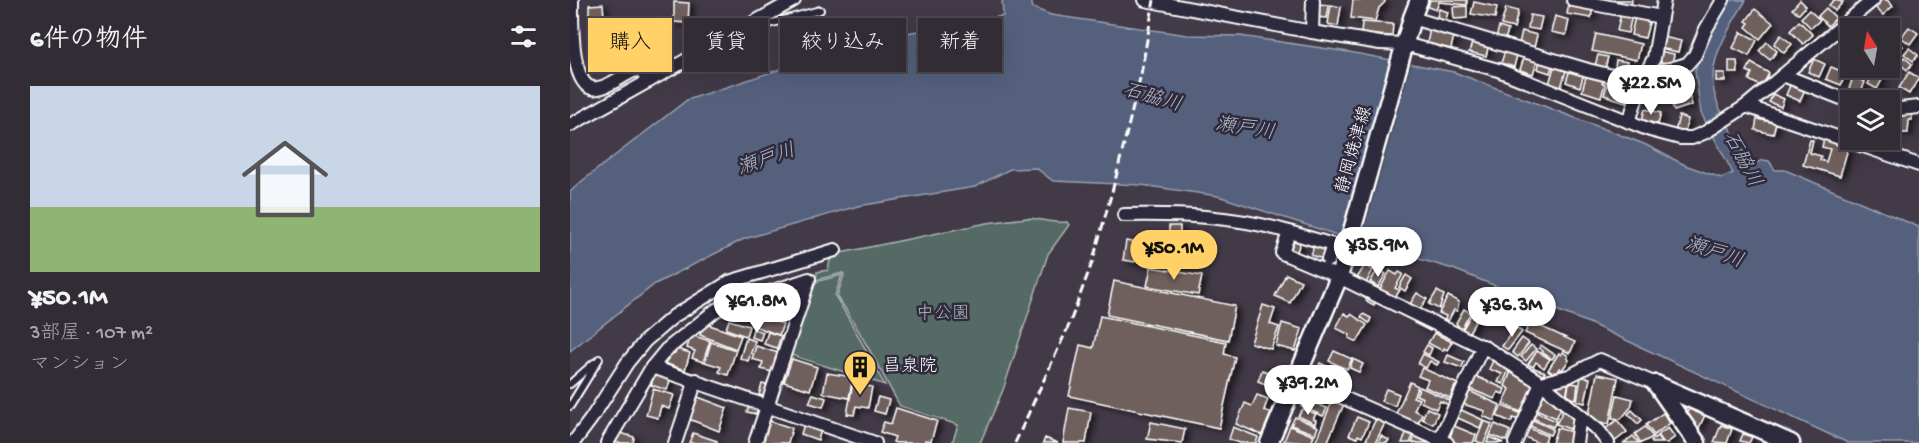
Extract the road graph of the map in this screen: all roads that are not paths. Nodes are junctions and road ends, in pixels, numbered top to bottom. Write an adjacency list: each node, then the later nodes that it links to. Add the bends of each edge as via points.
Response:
1 (572, 0): 17 (street)
2 (794, 0): 12 (street)
3 (1144, 0): 14 (street)
4 (1313, 0): 14 (street)
5 (1573, 0): 11 (street)
6 (1664, 0): 11 (street)
7 (1723, 0): 19 (street, via 1687,64)
8 (1873, 0): 18 (street)
9 (1415, 6): 15 (main road, 静岡焼津線); 19 (street, via 1588,70)
10 (820, 10): 13 (lane)
11 (1661, 17): 19 (street, via 1654,58)
12 (761, 18)
13 (768, 24)
14 (1312, 32): 15 (street)
15 (1403, 48): 25 (street, via 1498,70); 31 (main road, 静岡焼津線)
16 (684, 61): 20 (street)
17 (572, 67): 20 (street, via 581,83 596,89 636,70)
18 (1783, 75): 21 (street); 22 (street)
19 (1644, 78): 25 (street)
20 (649, 81): 26 (street)
21 (1840, 98)
22 (1746, 106): 25 (street, via 1692,138); 27 (street)
23 (1919, 107): 24 (street)
24 (1900, 109)
25 (1629, 122)
26 (570, 125)
27 (1919, 165)
28 (1124, 215): 29 (street, via 1218,217)
29 (1289, 232): 31 (street, via 1333,246); 31 (street, via 1282,253)
30 (835, 250): 44 (street, via 729,282 674,316 627,363)
31 (1337, 268): 32 (street); 34 (main road, 静岡焼津線)
32 (1483, 346): 36 (street); 43 (street)
33 (652, 367): 35 (street); 40 (street, via 666,350 716,310 809,279); 45 (street)
34 (1298, 378): 43 (street); 49 (main road, 静岡焼津線)
35 (696, 380): 40 (street); 46 (street)
36 (1541, 383): 38 (street, via 1569,376 1600,360); 41 (street); 50 (street)
37 (570, 384): 39 (lane, via 599,359)
38 (1656, 384): 53 (main road); 54 (main road)
39 (570, 406)
40 (766, 406): 42 (street); 47 (street)
41 (1580, 416): 51 (street); 52 (street)
42 (844, 438): 48 (street)
43 (1442, 442)
44 (573, 443)
45 (607, 443)
46 (675, 443)
47 (755, 443)
48 (875, 443)
49 (1269, 443)
50 (1515, 443)
51 (1576, 443)
52 (1608, 443)
53 (1697, 443)
54 (1791, 443)

